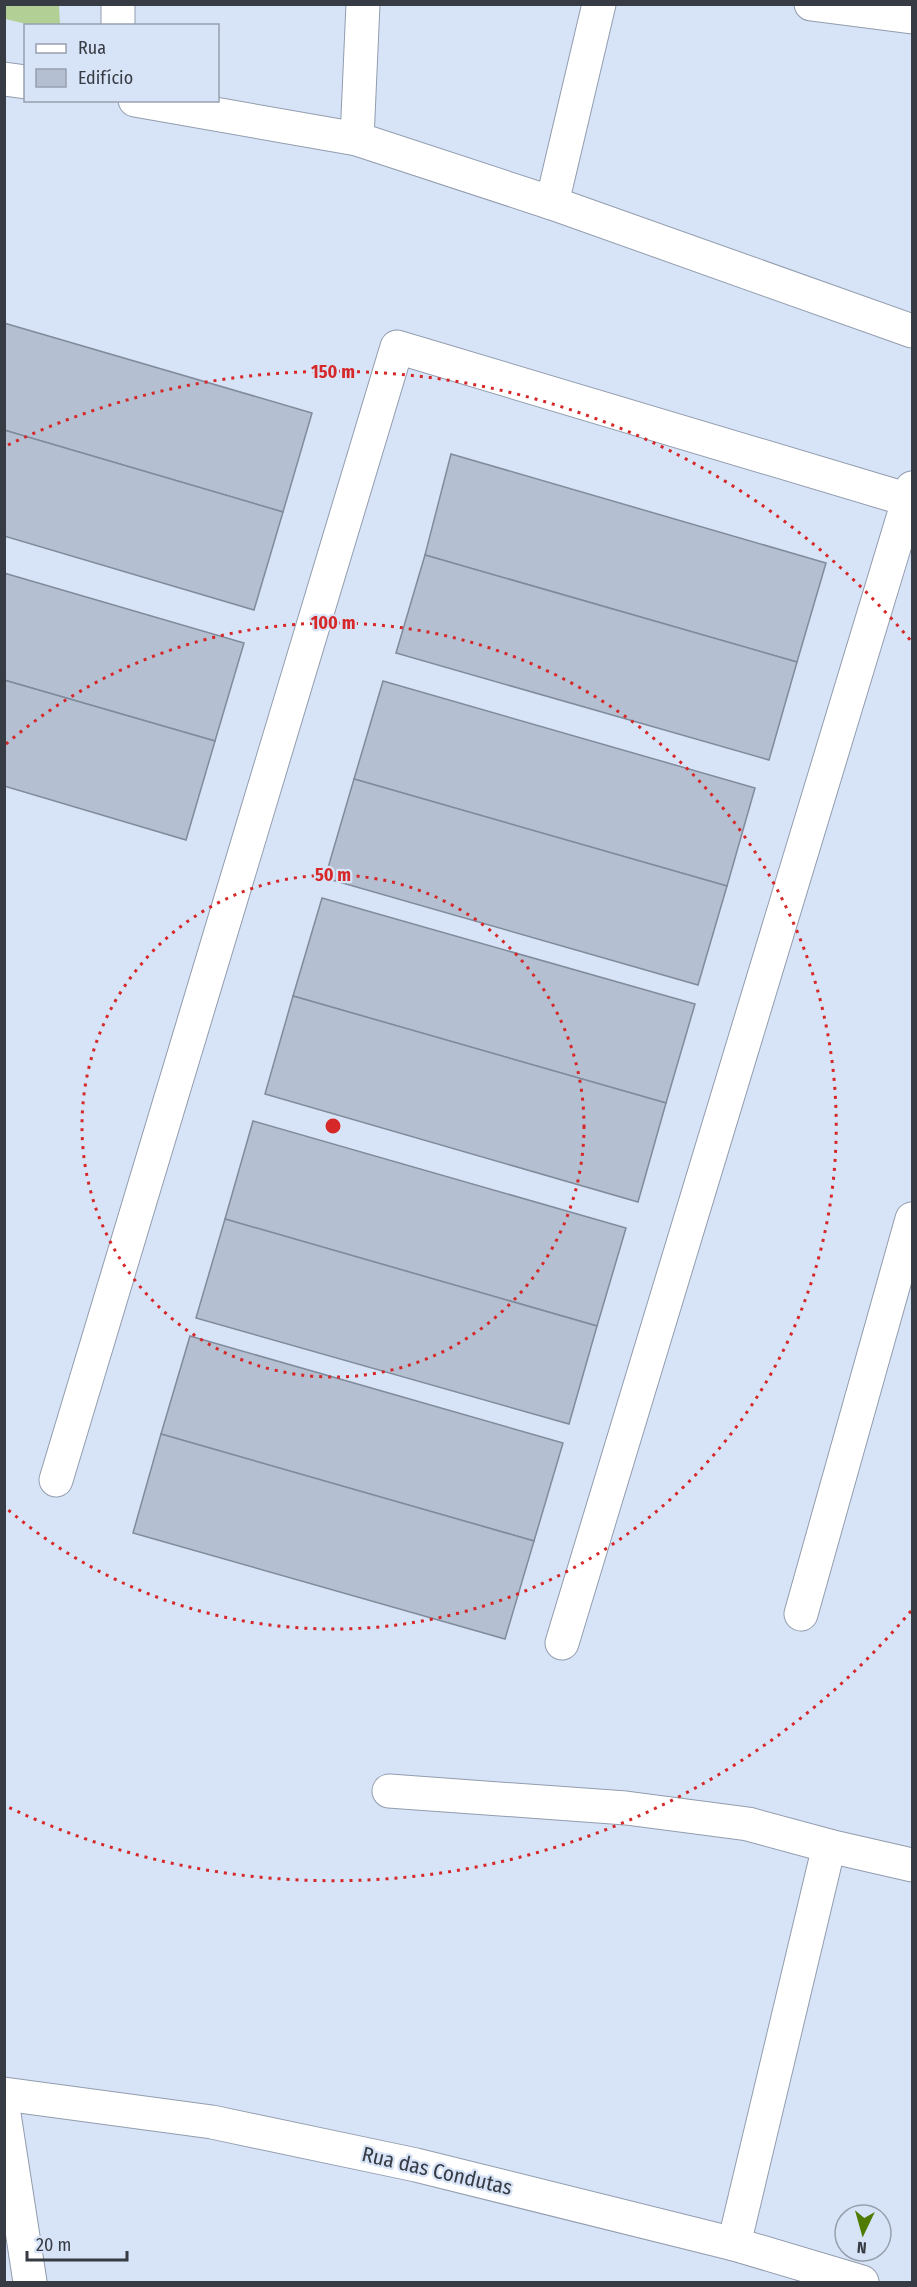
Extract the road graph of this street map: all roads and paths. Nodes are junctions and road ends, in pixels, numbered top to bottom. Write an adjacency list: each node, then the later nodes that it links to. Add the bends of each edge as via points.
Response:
1 (118, 4): 6 (street)
2 (363, 4): 10 (street)
3 (599, 4): 11 (street)
4 (811, 4): 5 (street)
5 (912, 16)
6 (118, 24)
7 (4, 78): 8 (street)
8 (24, 82)
9 (146, 102): 10 (street)
10 (357, 139): 11 (street)
11 (552, 202): 12 (street)
12 (912, 331)
13 (911, 494): 16 (street, via 398,347); 18 (street)
14 (912, 1219): 15 (street)
15 (905, 1280): 17 (street)
16 (56, 1480)
17 (801, 1614)
18 (562, 1643)
19 (389, 1791): 20 (street, via 626,1808 748,1824)
20 (829, 1846): 21 (street); 24 (street)
21 (912, 1865)
22 (4, 2094): 24 (street, Rua das Condutas, via 212,2122 416,2165)
23 (4, 2114): 25 (street)
24 (734, 2244): 26 (street, Rua das Condutas)
25 (30, 2283)
26 (862, 2283)

